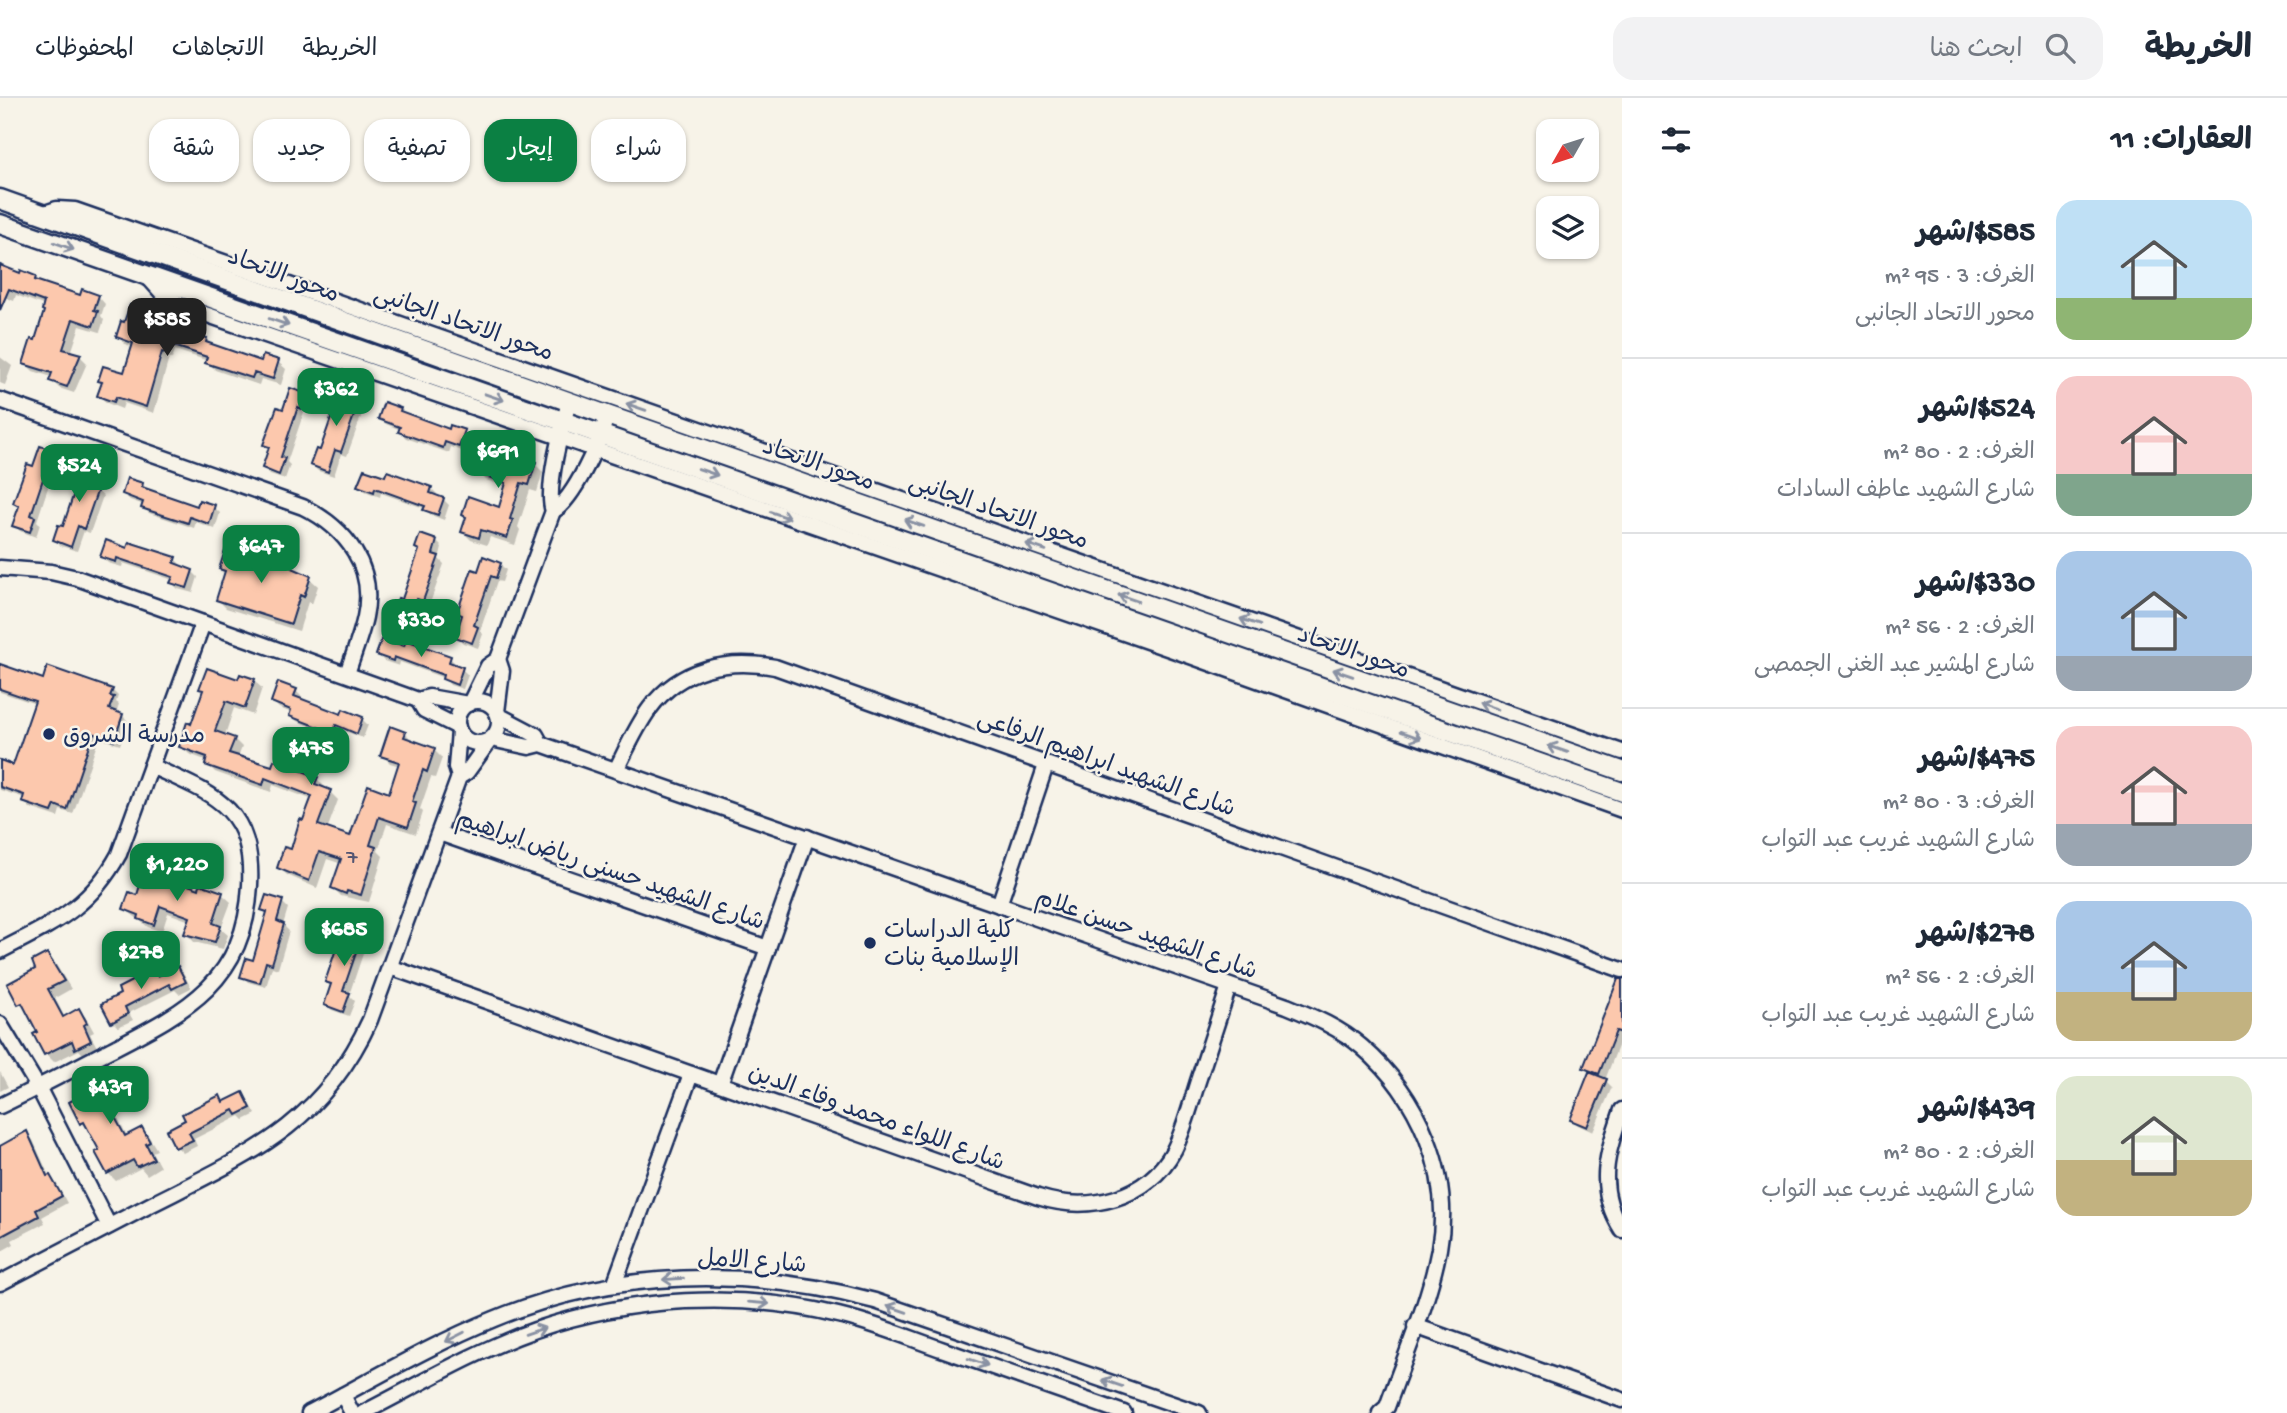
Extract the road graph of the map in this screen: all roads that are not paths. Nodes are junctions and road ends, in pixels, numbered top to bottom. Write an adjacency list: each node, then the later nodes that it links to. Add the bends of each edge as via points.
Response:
1 (0, 199): 2 (street, محور الاتحاد)
2 (42, 214): 4 (street); 6 (street, محور الاتحاد); 21 (street, محور الاتحاد الجانبى, one-way to 2, via 75,210)
3 (0, 224): 4 (street, محور الاتحاد)
4 (34, 235): 8 (street, محور الاتحاد, one-way to 8)
5 (0, 400): 14 (street, via 303,507 336,527 358,559 367,596)
6 (569, 402): 7 (street, محور الاتحاد); 8 (street)
7 (607, 415): 9 (street); 21 (street, محور الاتحاد, one-way to 7)
8 (561, 430): 9 (street, محور الاتحاد); 10 (street, via 550,498)
9 (599, 443): 10 (street, via 562,504); 26 (street, محور الاتحاد, one-way to 26); 27 (street, one-way to 27)
10 (553, 511): 13 (street)
11 (0, 568): 12 (street, via 77,578)
12 (203, 623): 14 (street); 23 (street)
13 (498, 659): 16 (street, via 488,666); 17 (street, via 502,671)
14 (347, 674): 15 (street)
15 (418, 700): 16 (street, via 429,697); 18 (street, via 424,710)
16 (469, 703): 17 (street, via 485,702); 18 (street, via 460,711)
17 (497, 714): 19 (street, via 499,725); 20 (street, شارع الشهيد حسن علام, via 536,735)
18 (458, 729): 19 (street, via 472,742); 25 (street)
19 (490, 739): 20 (street, شارع الشهيد حسن علام, via 528,747); 25 (street)
20 (541, 744): 24 (street, شارع الشهيد حسن علام)
21 (1619, 761): 26 (street)
22 (1046, 765): 24 (street, شارع الشهيد ابراهيم الرفاعى, via 775,667 735,663 695,672 662,694); 30 (street); 34 (street, شارع الشهيد ابراهيم الرفاعى)
23 (151, 766): 32 (street, via 119,854 89,897 63,917); 39 (street, via 207,792 237,820 250,865 242,930 229,960 197,1000 141,1035)
24 (616, 770): 29 (street, شارع الشهيد حسن علام)
25 (459, 777): 28 (street)
26 (1615, 789)
27 (1622, 810)
28 (439, 833): 31 (street, شارع الشهيد حسنى رياض ابراهيم); 33 (street)
29 (807, 837): 30 (street, شارع الشهيد حسن علام); 31 (street)
30 (999, 905): 35 (street, شارع الشهيد حسن علام)
31 (768, 947): 38 (street)
32 (0, 951)
33 (390, 967): 37 (street, شارع اللواء محمد وفاء الدين); 42 (street, via 359,1045 307,1112 262,1147)
34 (1622, 970)
35 (1229, 986): 38 (street, شارع اللواء محمد وفاء الدين, via 1172,1153 1136,1189 1105,1202 1054,1202); 46 (street, شارع الشهيد حسن علام, via 1338,1030 1381,1065 1414,1111 1435,1163 1441,1218 1435,1264)
36 (0, 1024): 39 (street)
37 (691, 1074): 38 (street, شارع اللواء محمد وفاء الدين); 45 (street)
38 (720, 1084)
39 (38, 1087): 40 (street); 42 (street)
40 (0, 1106)
41 (1622, 1110): 43 (street, via 1606,1158 1605,1176 1612,1211)
42 (109, 1226): 44 (street)
43 (1622, 1230)
44 (0, 1283)
45 (614, 1285): 47 (street, شارع الامل, one-way to 47, via 554,1298 497,1318); 54 (street, شارع الامل, one-way to 45, via 875,1301 818,1287 731,1277)
46 (1415, 1326): 48 (street); 49 (street, شارع الشهيد حسن علام)
47 (343, 1395): 50 (street, شارع الامل); 51 (street)
48 (1622, 1400)
49 (1386, 1411)
50 (309, 1413)
51 (352, 1413)
52 (363, 1413): 53 (street, شارع الامل, one-way to 53, via 480,1353 537,1330 626,1308 718,1300 779,1304 839,1315)
53 (1124, 1413)
54 (1199, 1413)

